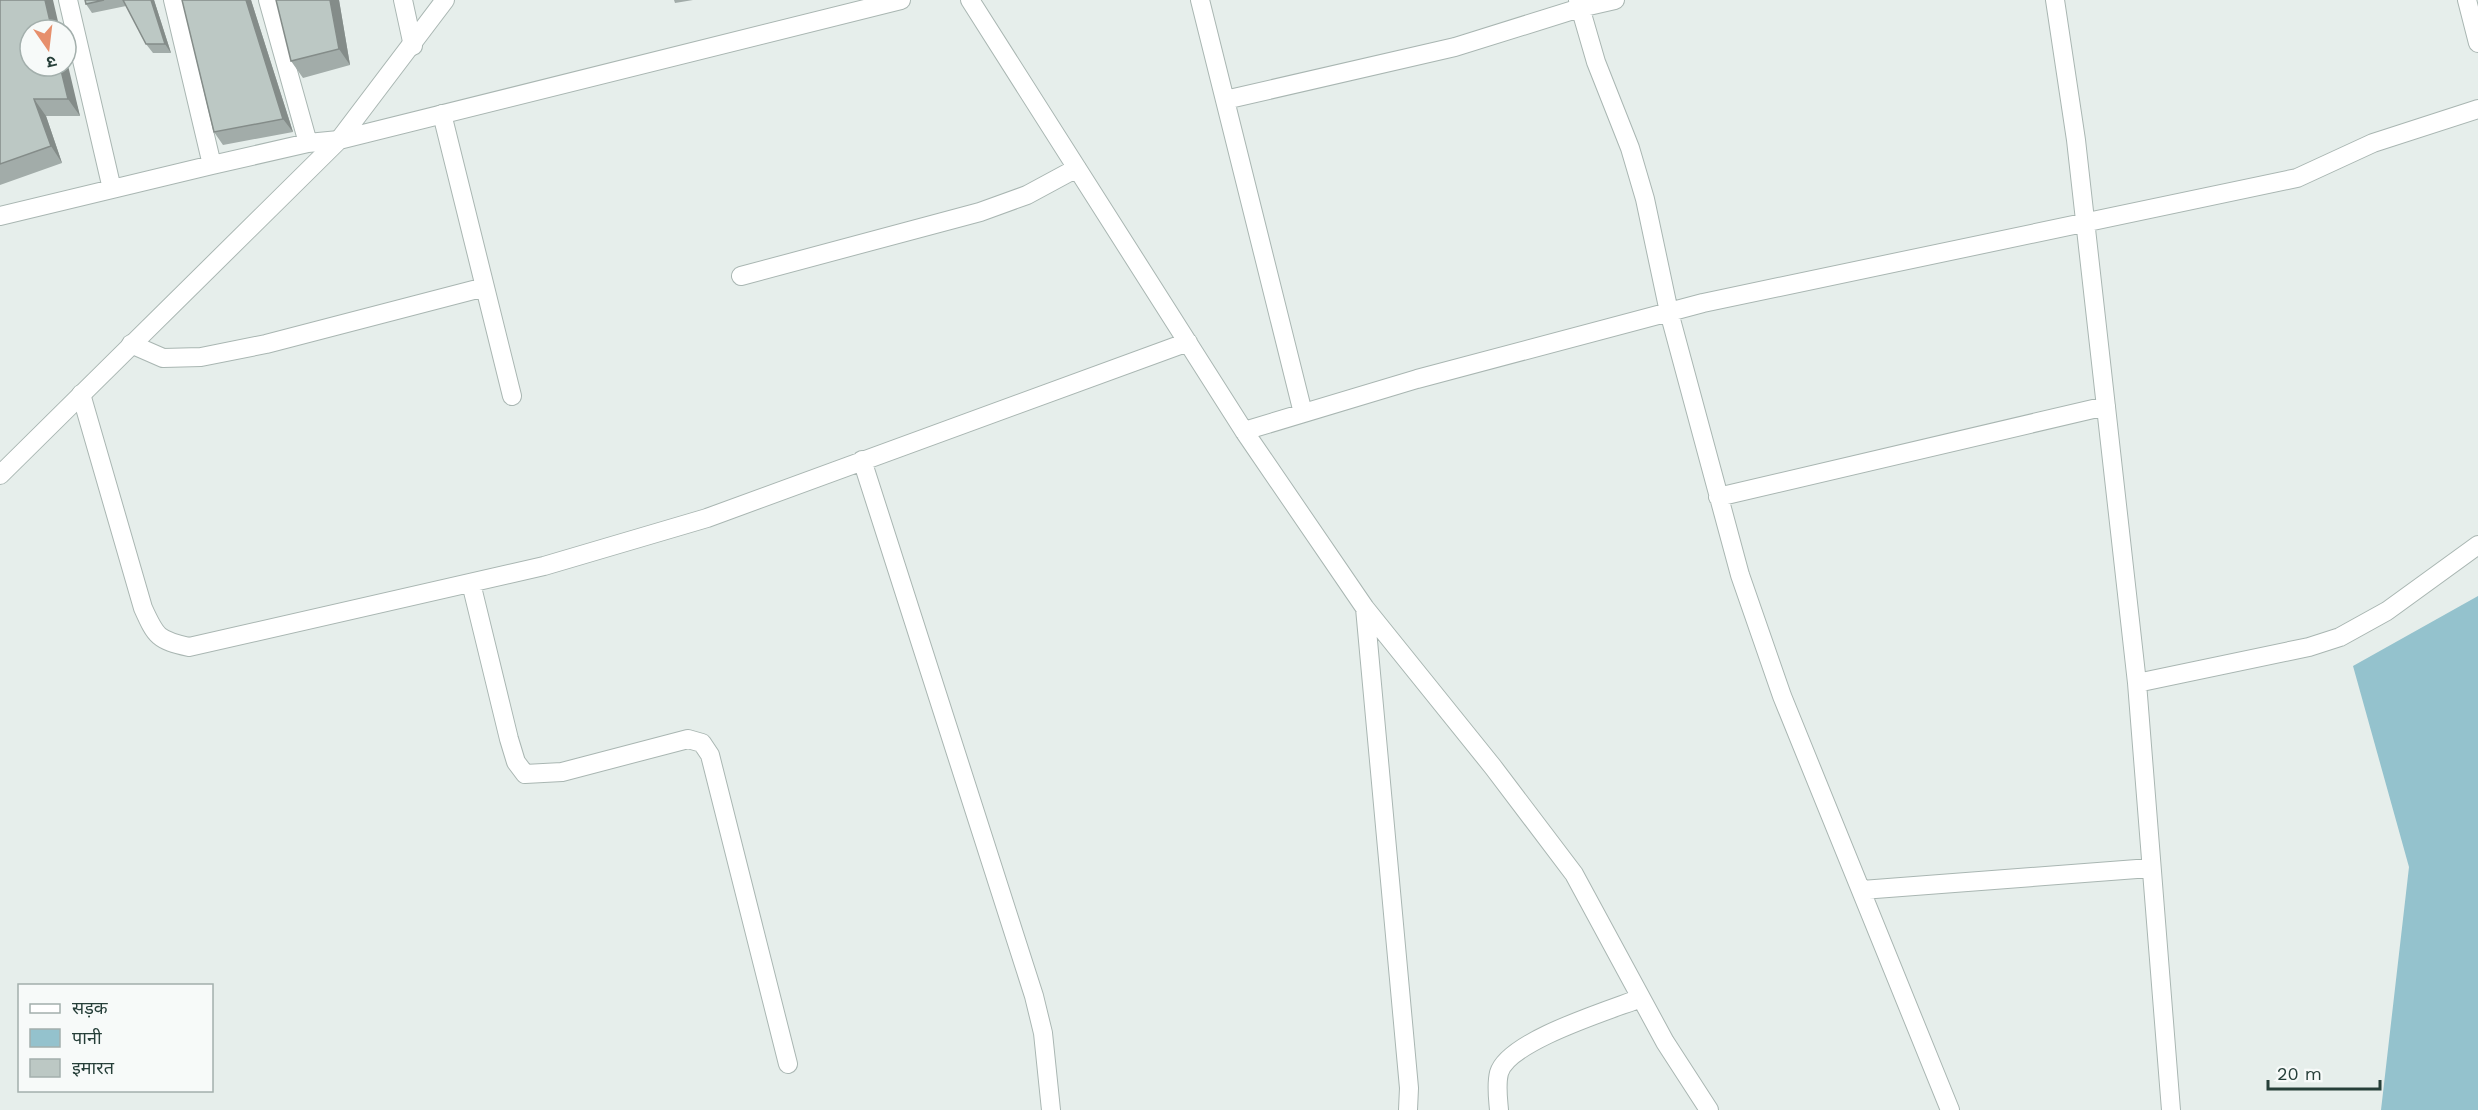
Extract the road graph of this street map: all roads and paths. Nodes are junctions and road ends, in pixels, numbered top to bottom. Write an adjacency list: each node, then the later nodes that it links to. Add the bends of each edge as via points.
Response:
1 (68, 0): 22 (street)
2 (173, 0): 20 (street)
3 (268, 0): 19 (street)
4 (403, 0): 14 (street)
5 (445, 0): 14 (street)
6 (901, 0): 17 (street)
7 (970, 0): 21 (street)
8 (1200, 0): 15 (street)
9 (1615, 0): 12 (street)
10 (2055, 0): 24 (street)
11 (2467, 0): 13 (street)
12 (1579, 4): 15 (street, via 1455,47); 27 (street, via 1645,199)
13 (2478, 43)
14 (413, 46): 18 (street)
15 (1225, 100): 33 (street)
16 (2478, 109): 24 (street, via 2373,143 2297,178)
17 (442, 114): 18 (street); 26 (street)
18 (339, 140): 19 (street); 29 (street)
19 (308, 143): 20 (street)
20 (212, 165): 22 (street)
21 (1077, 168): 25 (street, via 1027,195 980,212); 28 (street)
22 (112, 189): 23 (street)
23 (0, 216)
24 (2086, 222): 27 (street); 32 (street)
25 (741, 276)
26 (485, 287): 29 (street, via 201,357 163,358); 31 (street)
27 (1669, 312): 33 (street); 37 (street)
28 (1188, 342): 34 (street); 35 (street)
29 (131, 344): 30 (street)
30 (81, 394): 36 (street); 39 (street, via 143,608 164,642 189,647)
31 (512, 396)
32 (2106, 406): 37 (street); 41 (street)
33 (1303, 413): 34 (street)
34 (1244, 431): 40 (street)
35 (862, 460): 39 (street, via 707,518); 46 (street, via 1034,996)
36 (0, 475)
37 (1718, 497): 43 (street, via 1782,696)
38 (2478, 544): 41 (street, via 2387,611 2340,638)
39 (471, 583): 45 (street, via 509,739 516,762 525,774 562,772 688,739 702,743 710,755)
40 (1365, 608): 44 (street, via 1493,766 1574,874); 47 (street)
41 (2137, 683): 42 (street)
42 (2150, 868): 43 (street); 51 (street)
43 (1862, 890): 50 (street)
44 (1641, 998): 48 (street, via 1530,1042 1510,1055 1499,1071); 49 (street)
45 (788, 1064)
46 (1051, 1110)
47 (1408, 1110)
48 (1499, 1110)
49 (1708, 1110)
50 (1950, 1110)
51 (2171, 1110)

